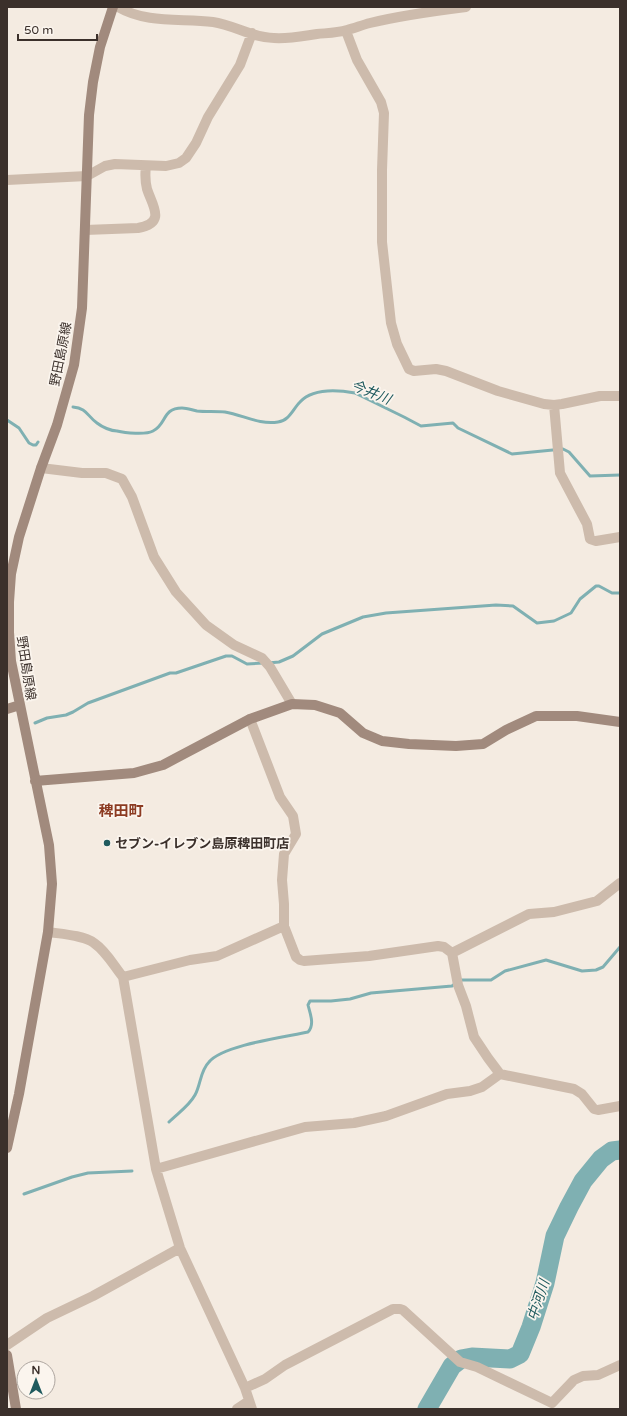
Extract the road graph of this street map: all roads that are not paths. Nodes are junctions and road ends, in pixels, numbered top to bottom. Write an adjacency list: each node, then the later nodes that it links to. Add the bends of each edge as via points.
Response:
1 (113, 7): 7 (main road, 野田島原線, via 100,47 93,82)
2 (118, 7): 5 (street, via 142,17 227,24)
3 (466, 7): 4 (street, via 435,10 370,23)
4 (346, 31): 5 (street, via 284,38 262,37); 11 (street, via 357,60 381,102 384,113 383,249 391,323 397,344 409,369 436,369 498,391)
5 (252, 33): 6 (street, via 240,65 186,158 166,166)
6 (146, 166): 7 (street, via 115,164 105,166); 9 (street, via 147,187 156,210 151,224 138,228)
7 (87, 176): 8 (street); 9 (main road, 野田島原線)
8 (7, 180)
9 (85, 230): 12 (main road, 野田島原線, via 82,308 74,365 58,425)
10 (620, 396): 11 (street, via 600,396)
11 (554, 405): 13 (street, via 560,473 587,524 590,539 596,541)
12 (41, 468): 14 (main road, 野田島原線); 15 (street, via 106,473 122,479 132,497 154,557 176,592 206,625 234,645 262,658)
13 (620, 537)
14 (9, 573): 16 (main road, 野田島原線, via 11,661)
15 (292, 704): 18 (main road); 19 (main road, via 315,706 340,713 363,733 382,741 409,744 483,744 536,716 577,716)
16 (20, 705): 17 (main road); 20 (main road, 野田島原線)
17 (7, 709)
18 (250, 719): 20 (main road, via 163,765 134,773); 22 (street, via 280,797 293,816 296,834 284,854)
19 (620, 722)
20 (35, 781): 23 (main road, 野田島原線, via 52,869)
21 (620, 882): 24 (street, via 597,901 554,912 529,914)
22 (284, 926): 24 (street, via 296,957 304,961 369,956 438,946); 25 (street, via 217,956)
23 (48, 932): 25 (street, via 93,942); 28 (main road, 野田島原線)
24 (452, 953): 26 (street, via 457,982 474,1037)
25 (123, 977): 29 (street)
26 (500, 1074): 27 (street, via 574,1089 582,1094 594,1109); 29 (street, via 482,1087 447,1094 386,1116 354,1123 305,1128)
27 (620, 1106)
28 (7, 1148)
29 (156, 1169): 30 (street)
30 (180, 1248): 31 (street, via 47,1318); 34 (street)
31 (7, 1345)
32 (7, 1355): 36 (main road)
33 (620, 1365): 34 (street, via 598,1375 583,1376 574,1380 552,1403 457,1360 403,1310 393,1309)
34 (245, 1388): 35 (street)
35 (250, 1405): 37 (street)
36 (16, 1409)
37 (237, 1409)

